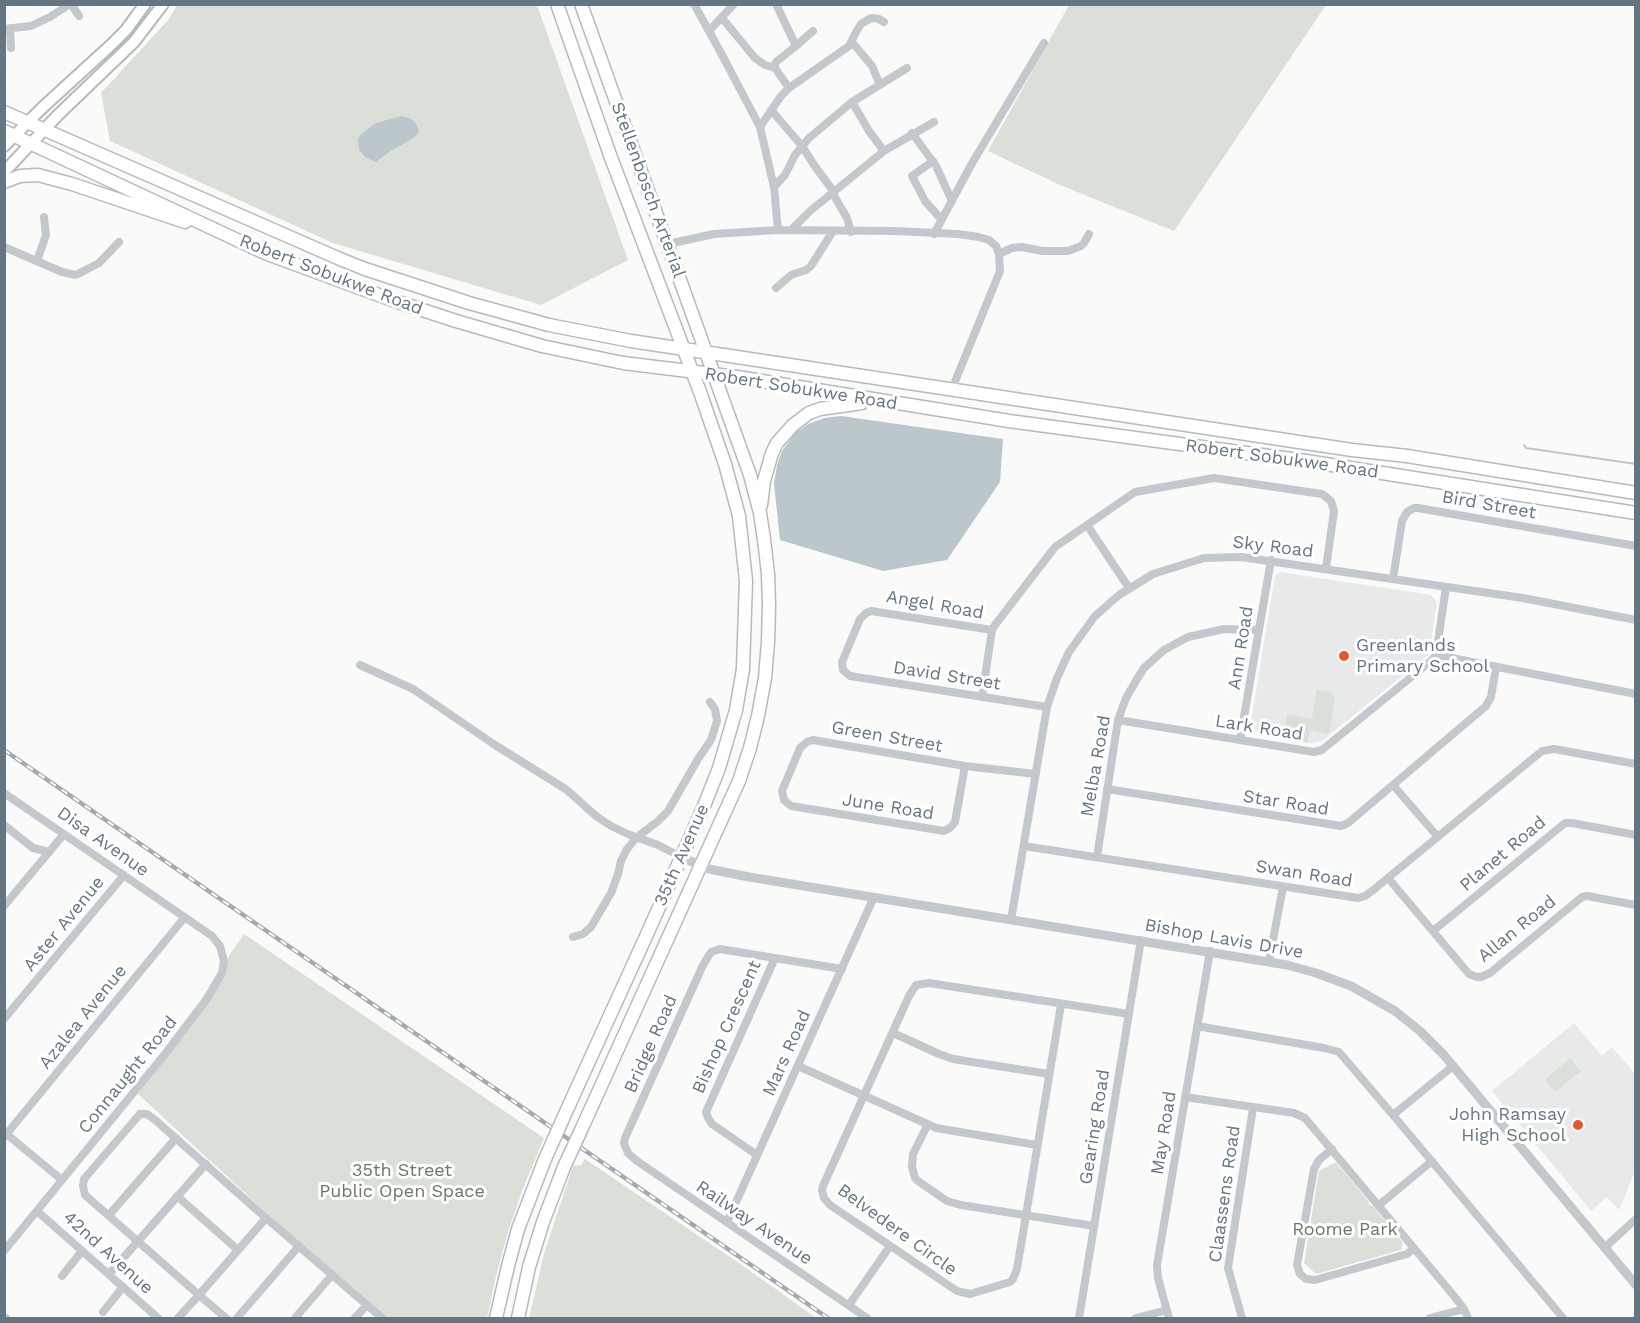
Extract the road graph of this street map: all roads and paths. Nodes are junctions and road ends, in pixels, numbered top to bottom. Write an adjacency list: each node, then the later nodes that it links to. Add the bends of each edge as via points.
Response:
1 (70, 4): 9 (street); 12 (street, via 37,23)
2 (146, 4): 26 (main road, via 111,45)
3 (163, 4): 29 (main road, via 134,42)
4 (557, 4): 57 (main road, Stellenbosch Arterial)
5 (581, 4): 52 (main road, Stellenbosch Arterial)
6 (694, 4): 13 (street)
7 (734, 4): 10 (street)
8 (776, 4): 17 (street)
9 (79, 15)
10 (722, 18): 13 (street); 19 (street, via 755,57)
11 (884, 22): 15 (street, via 875,18 865,21)
12 (7, 29): 18 (street)
13 (709, 31): 28 (street)
14 (813, 31): 17 (street)
15 (852, 42): 21 (street, via 872,66); 22 (street)
16 (1044, 43): 41 (street)
17 (796, 45): 19 (street, via 776,62)
18 (11, 48)
19 (775, 68): 22 (street)
20 (907, 68): 21 (street)
21 (880, 85): 23 (street)
22 (789, 88): 24 (street)
23 (852, 102): 34 (street); 35 (street)
24 (771, 110): 28 (street); 34 (street)
25 (4, 112): 26 (main road, Robert Sobukwe Road)
26 (27, 122): 29 (main road, Robert Sobukwe Road); 30 (main road)
27 (934, 122): 31 (street)
28 (760, 127): 39 (street)
29 (44, 130): 32 (main road); 57 (main road, Robert Sobukwe Road, via 374,272 526,320)
30 (9, 133): 32 (main road, Robert Sobukwe Road); 33 (main road)
31 (912, 133): 35 (street); 36 (street)
32 (31, 143): 37 (main road); 51 (main road, Robert Sobukwe Road)
33 (4, 146)
34 (802, 146): 39 (street); 40 (street)
35 (884, 151): 40 (street)
36 (933, 161): 41 (street); 43 (street, via 912,176 925,201)
37 (4, 172)
38 (4, 182): 51 (main road, via 38,175)
39 (774, 187): 44 (street)
40 (834, 193): 45 (street); 47 (street)
41 (952, 201): 43 (street)
42 (44, 217): 55 (street, via 46,235)
43 (941, 219): 48 (street)
44 (778, 230): 45 (street); 52 (street, via 714,234)
45 (791, 230): 46 (street)
46 (833, 231): 47 (street); 56 (street, via 811,266 791,275)
47 (851, 231): 48 (street)
48 (934, 234): 54 (street, via 989,240)
49 (1089, 234): 54 (street, via 1081,246 1068,251 1022,247)
50 (120, 242): 55 (street, via 99,263 76,275)
51 (240, 242): 59 (main road, Robert Sobukwe Road, via 395,301 507,336 614,361)
52 (668, 244): 58 (main road, Stellenbosch Arterial)
53 (4, 247): 55 (street)
54 (999, 254): 61 (street, via 997,282)
55 (37, 261)
56 (776, 288)
57 (683, 349): 58 (main road, Robert Sobukwe Road); 59 (main road, Stellenbosch Arterial)
58 (705, 352): 60 (main road, Stellenbosch Arterial); 61 (main road, Robert Sobukwe Road)
59 (692, 373): 60 (main road, Robert Sobukwe Road); 100 (main road, 35th Avenue, via 735,497 744,553 746,605 743,669 733,721 712,786)
60 (714, 375): 62 (main road, Robert Sobukwe Road); 64 (main road, 35th Avenue)
61 (952, 389): 63 (main road, Robert Sobukwe Road)
62 (878, 401): 64 (main road, via 820,409 793,425 777,443 769,462); 65 (main road, Robert Sobukwe Road, via 1318,463)
63 (1635, 493)
64 (760, 513): 102 (main road, 35th Avenue, via 768,585 765,678 739,781)
65 (1635, 513)
66 (1087, 525): 69 (street, via 1135,492 1214,478 1322,494 1331,501 1334,511); 72 (street); 74 (street, via 1049,553)
67 (1635, 546): 70 (street, Bird Street, via 1414,508 1402,521)
68 (1271, 560): 69 (street, Sky Road); 72 (street, Sky Road, via 1204,558 1164,570); 75 (street, Ann Road)
69 (1326, 568): 70 (street, Sky Road)
70 (1393, 579): 71 (street, Sky Road)
71 (1446, 587): 73 (street, Sky Road); 76 (street)
72 (1129, 588): 83 (street, Sky Road, via 1102,609 1080,635 1057,678)
73 (1635, 620)
74 (992, 630): 79 (street, Angel Road, via 871,610 860,619 842,662); 81 (street)
75 (1259, 630): 84 (street, Melba Road, via 1211,631 1188,637 1164,650 1144,668); 85 (street, Ann Road)
76 (1436, 655): 78 (street); 85 (street, Lark Road, via 1322,750)
77 (360, 665): 96 (street, via 413,689 567,790 603,821)
78 (1496, 667): 80 (street); 89 (street, Star Road, via 1486,706)
79 (843, 670): 81 (street, David Street, via 850,676)
80 (1635, 694)
81 (982, 697): 83 (street, David Street)
82 (710, 702): 96 (street, via 717,722 711,740 668,811)
83 (1047, 708): 88 (street, Sky Road)
84 (1118, 720): 85 (street, Lark Road); 90 (street, Melba Road)
85 (1240, 740)
86 (1635, 764): 97 (street, Swan Road, via 1554,749 1542,751)
87 (965, 766): 88 (street, Green Street); 92 (street, June Road, via 955,822 944,831); 92 (street, Green Street, via 813,740 800,748 782,791)
88 (1036, 774): 98 (street, Sky Road)
89 (1393, 785): 90 (street, Star Road, via 1348,823 1337,826); 97 (street)
90 (1107, 789): 101 (street, Melba Road)
91 (4, 792): 94 (street, Disa Avenue)
92 (791, 806)
93 (4, 825): 99 (street, via 33,848)
94 (64, 834): 99 (street); 103 (street, Disa Avenue)
95 (1635, 835): 111 (street, Planet Road, via 1565,823)
96 (637, 837): 100 (street); 112 (street, via 624,854 611,893 591,927)
97 (1438, 837): 104 (street, Swan Road)
98 (1024, 846): 101 (street, Swan Road); 110 (street, Sky Road)
99 (49, 852): 108 (street)
100 (681, 857): 102 (street, Bishop Lavis Drive); 175 (main road, 35th Avenue, bridge, via 545,1159 518,1229)
101 (1096, 857): 105 (street, Swan Road)
102 (700, 865): 106 (street, Bishop Lavis Drive, via 716,871); 176 (main road, 35th Avenue, bridge, via 564,1167 529,1267)
103 (123, 874): 109 (street, Disa Avenue); 120 (street, Aster Avenue)
104 (1388, 878): 105 (street, Swan Road, via 1358,898); 111 (street, Allan Road)
105 (1282, 887): 116 (street)
106 (874, 897): 110 (street, Bishop Lavis Drive); 117 (street, Mars Road)
107 (1635, 903): 111 (street, Allan Road, via 1582,897 1490,974 1481,977 1469,974)
108 (4, 906)
109 (185, 917): 131 (street, Azalea Avenue); 139 (street, Connaught Road, via 218,942 224,956 222,973 165,1054)
110 (1011, 920): 113 (street, Bishop Lavis Drive)
111 (1433, 931)
112 (573, 938)
113 (1141, 940): 114 (street, Bishop Lavis Drive); 119 (street, Gearing Road)
114 (1210, 951): 116 (street, Bishop Lavis Drive); 121 (street, May Road)
115 (775, 958): 117 (street); 134 (street, Bridge Road, via 720,949 711,952 625,1138); 136 (street, Bishop Crescent, via 706,1112 712,1124)
116 (1269, 961): 124 (street, Bishop Lavis Drive, via 1335,979 1366,993 1408,1021)
117 (842, 969): 123 (street, Mars Road)
118 (1061, 1005): 119 (street, Belvedere Circle); 122 (street, Belvedere Circle, via 922,983 911,993); 125 (street, Belvedere Circle)
119 (1129, 1014): 148 (street, Gearing Road)
120 (4, 1019)
121 (1197, 1026): 127 (street, May Road); 129 (street, via 1339,1052)
122 (893, 1033): 125 (street, via 952,1059); 126 (street, Belvedere Circle)
123 (798, 1066): 126 (street); 136 (street, Mars Road)
124 (1453, 1066): 129 (street); 153 (street, Bishop Lavis Drive)
125 (1049, 1074): 133 (street, Belvedere Circle)
126 (865, 1095): 130 (street); 151 (street, Belvedere Circle, via 823,1186 823,1195 830,1205)
127 (1185, 1097): 128 (street); 167 (street, May Road, via 1157,1264)
128 (1253, 1108): 135 (street, via 1305,1118); 180 (street, Claassens Road, via 1228,1268)
129 (1394, 1115): 137 (street)
130 (927, 1126): 133 (street); 144 (street, via 912,1158 918,1181 951,1203)
131 (5, 1134): 139 (street)
132 (176, 1138): 138 (street); 143 (street); 143 (street, via 147,1114 140,1114 84,1179 85,1195)
133 (1037, 1145): 144 (street, Belvedere Circle)
134 (626, 1149): 147 (street, Railway Avenue)
135 (1332, 1149): 141 (street); 152 (street, via 1314,1168 1298,1265 1300,1274 1315,1280 1407,1254)
136 (758, 1155): 147 (street, Mars Road)
137 (1432, 1161): 141 (street); 183 (street)
138 (206, 1164): 140 (street); 145 (street)
139 (63, 1180): 142 (street, Connaught Road)
140 (177, 1196): 149 (street); 154 (street)
141 (1378, 1205): 152 (street)
142 (38, 1211): 155 (street, Connaught Road); 156 (street, 42nd Avenue)
143 (109, 1215): 149 (street)
144 (1026, 1216): 148 (street); 151 (street, Belvedere Circle, via 1013,1279 970,1294 957,1291)
145 (266, 1218): 150 (street); 154 (street)
146 (1635, 1219): 153 (street)
147 (726, 1222): 164 (street, Railway Avenue)
148 (1094, 1226): 178 (street, Gearing Road)
149 (138, 1242): 157 (street); 162 (street)
150 (299, 1246): 158 (street); 171 (street)
151 (890, 1246): 164 (street)
152 (1414, 1248): 165 (street)
153 (1604, 1248): 160 (street, Bishop Lavis Drive)
154 (238, 1250): 162 (street)
155 (4, 1251)
156 (82, 1251): 157 (street, 42nd Avenue); 159 (street)
157 (109, 1274): 161 (street, 42nd Avenue)
158 (332, 1275): 163 (street); 172 (street)
159 (62, 1276)
160 (1635, 1286)
161 (123, 1287): 166 (street); 168 (street, 42nd Avenue)
162 (199, 1295): 169 (street); 170 (street)
163 (367, 1305): 173 (street); 174 (street)
164 (849, 1305): 177 (street, Railway Avenue)
165 (1464, 1309): 181 (street); 182 (street)
166 (103, 1312)
167 (1168, 1314): 179 (street)
168 (158, 1318)
169 (178, 1318)
170 (226, 1318)
171 (237, 1318)
172 (295, 1318)
173 (355, 1318)
174 (382, 1318)
175 (496, 1318)
176 (518, 1318)
177 (867, 1318)
178 (1079, 1318)
179 (1136, 1318)
180 (1242, 1318)
181 (1430, 1318)
182 (1468, 1318)
183 (1563, 1318)

